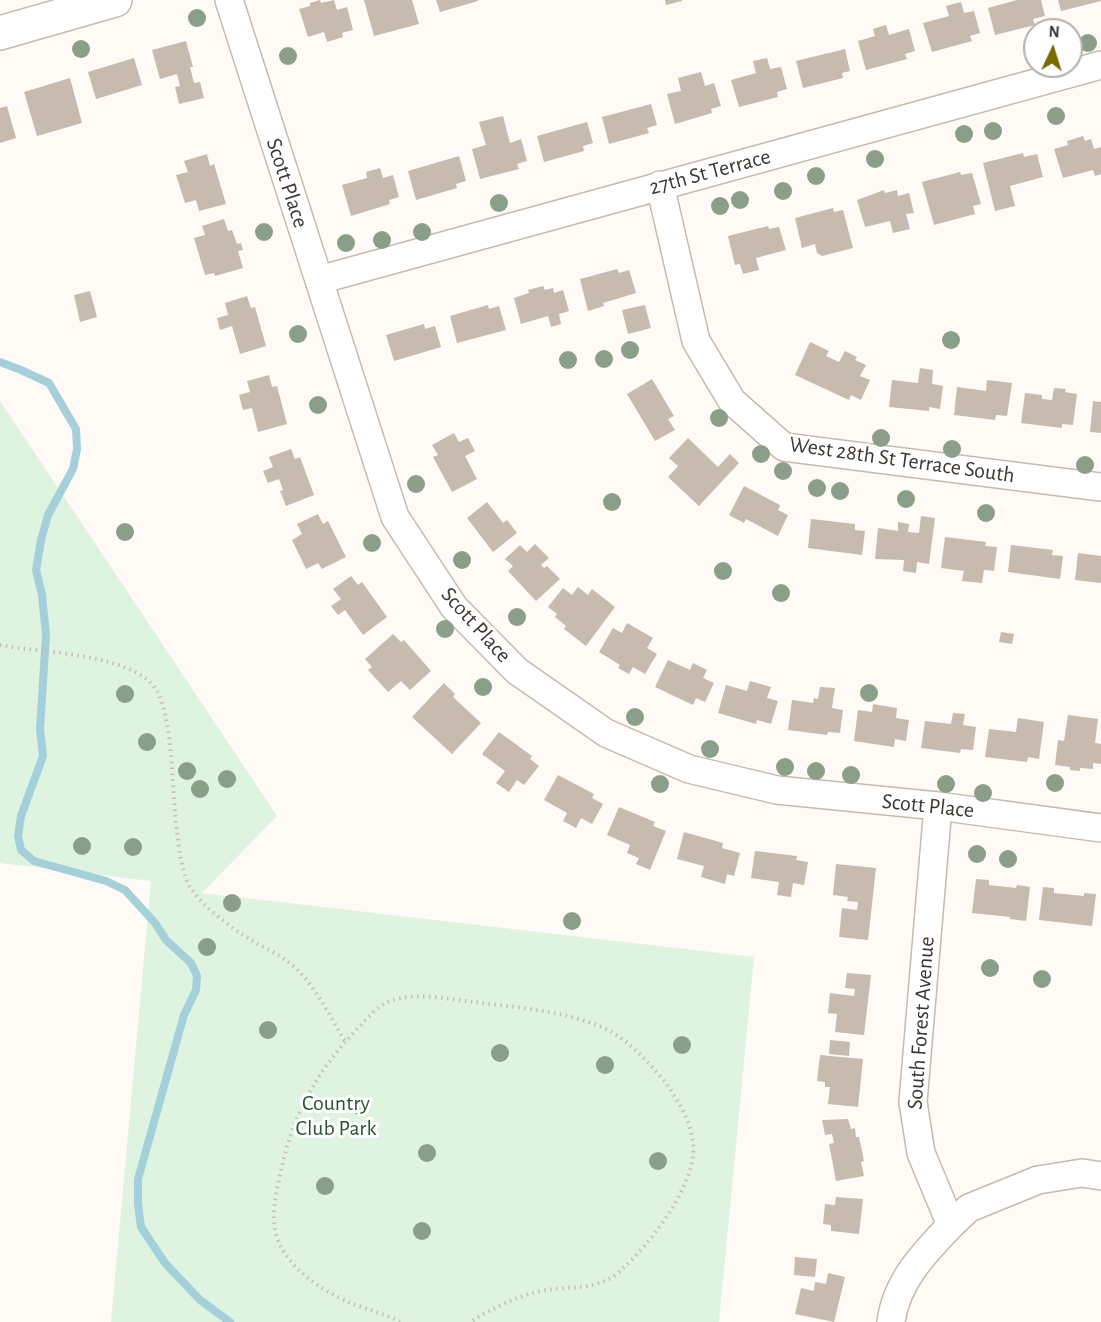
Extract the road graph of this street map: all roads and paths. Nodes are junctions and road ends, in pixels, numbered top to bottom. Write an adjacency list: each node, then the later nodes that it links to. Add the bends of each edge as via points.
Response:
1 (115, 0): 3 (street)
2 (229, 0): 6 (street, Scott Place)
3 (0, 33)
4 (1101, 65): 5 (street, 27th St Terrace)
5 (660, 185): 6 (street, 27th St Terrace); 7 (street, West 28th St Terrace South, via 696,341 732,401 784,447)
6 (319, 280): 9 (street, Scott Place, via 395,517 454,607 518,671 606,733 689,769 777,790)
7 (1101, 487)
8 (0, 645): 11 (path, via 94,658 127,668 150,682 157,691 168,729 179,851 189,886 213,912 303,975)
9 (938, 806): 10 (street, Scott Place); 13 (street, South Forest Avenue, via 913,1102 921,1153)
10 (1101, 828)
11 (345, 1041): 14 (path, via 310,1088 291,1132 278,1183 275,1230 289,1258 317,1285); 15 (path, via 380,1006 410,997 506,1006 576,1018 631,1044 664,1081 682,1109 692,1134 694,1154 689,1174 679,1197 618,1274 586,1288 544,1290 520,1297)
12 (1101, 1176): 13 (street, via 1082,1173 1038,1180 969,1208)
13 (951, 1225): 16 (street, via 910,1272 899,1292)
14 (400, 1322)
15 (470, 1322)
16 (891, 1322)

